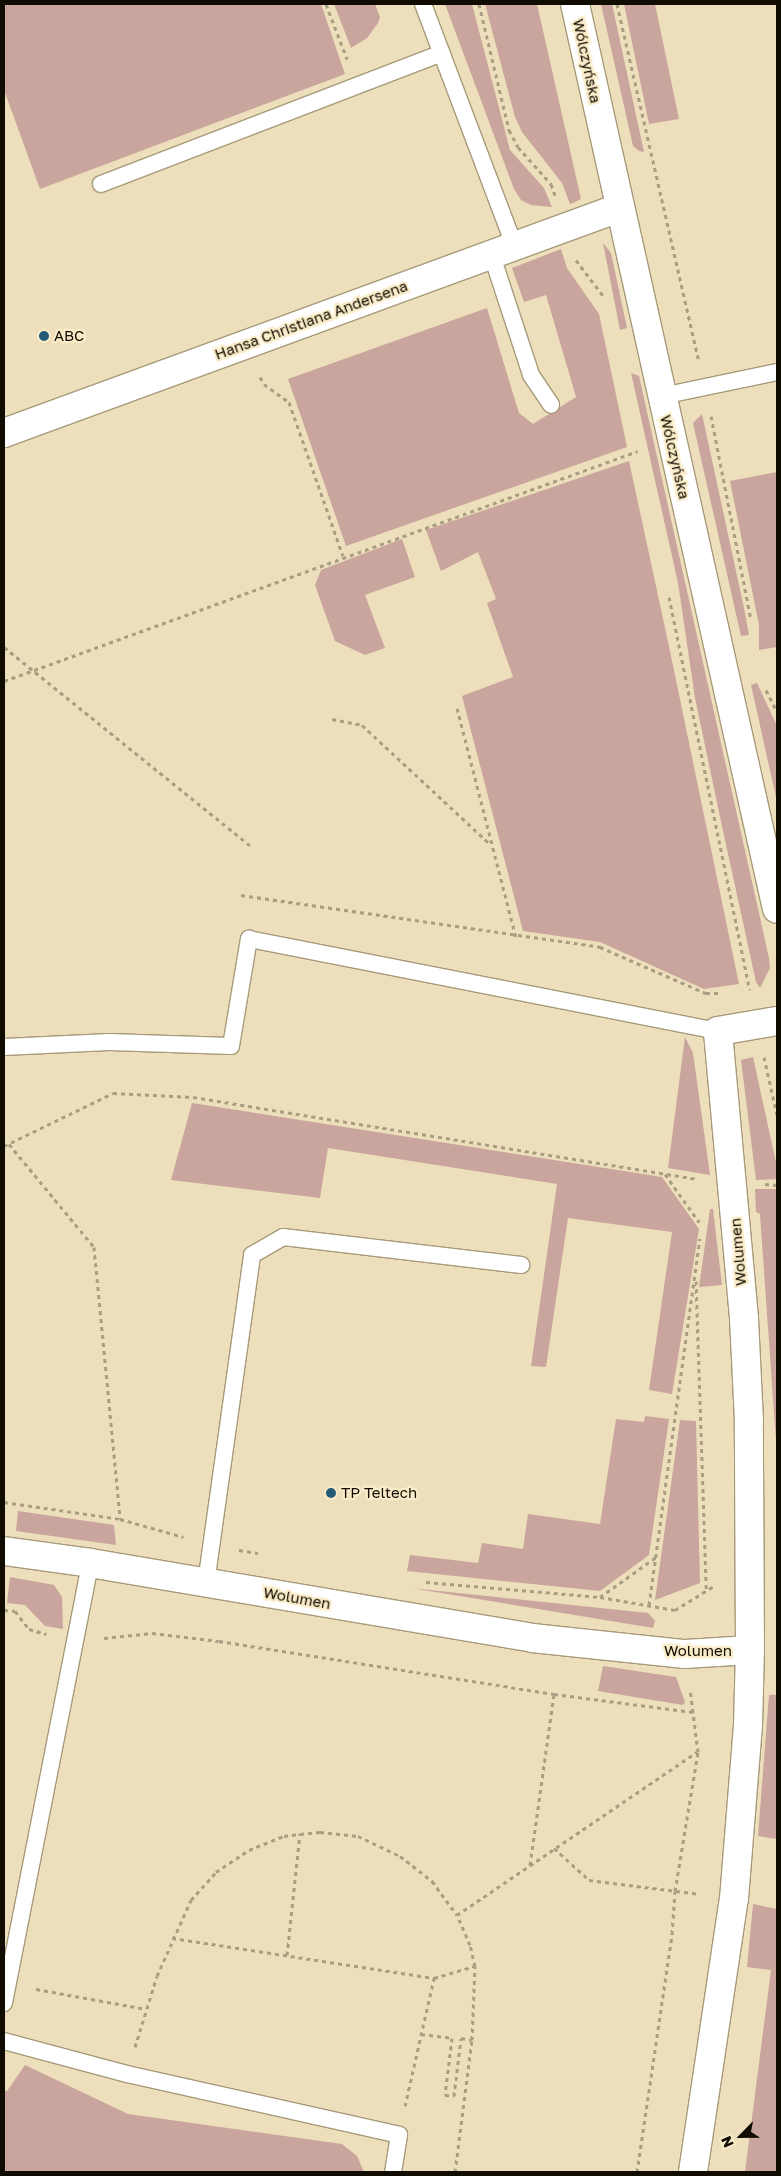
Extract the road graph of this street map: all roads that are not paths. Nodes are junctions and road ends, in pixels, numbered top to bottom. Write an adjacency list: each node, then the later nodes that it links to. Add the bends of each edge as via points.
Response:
1 (423, 4): 3 (lane)
2 (575, 4): 5 (street, Wólczyńska)
3 (442, 53): 4 (lane); 6 (lane)
4 (101, 184)
5 (619, 208): 6 (street, Hansa Christiana Andersena); 8 (street, Wólczyńska)
6 (503, 249): 9 (lane, via 531,375); 10 (street, Hansa Christiana Andersena)
7 (777, 372): 8 (lane)
8 (662, 396): 11 (street, Wólczyńska)
9 (551, 406)
10 (4, 433)
11 (777, 909)
12 (767, 1023): 13 (street)
13 (718, 1031): 14 (lane, via 249,939 231,1046 110,1042); 19 (street, Wolumen, via 744,1328 751,1563)
14 (4, 1047)
15 (521, 1265): 18 (lane, via 283,1237 252,1255)
16 (4, 1551): 17 (street, Wolumen)
17 (90, 1563): 18 (street, Wolumen); 20 (lane)
18 (206, 1583): 19 (street, Wolumen, via 532,1638 685,1654)
19 (750, 1650): 23 (street, via 748,1724 734,1898)
20 (4, 2003)
21 (4, 2041): 22 (lane, via 127,2074 399,2135)
22 (393, 2172)
23 (693, 2172)

